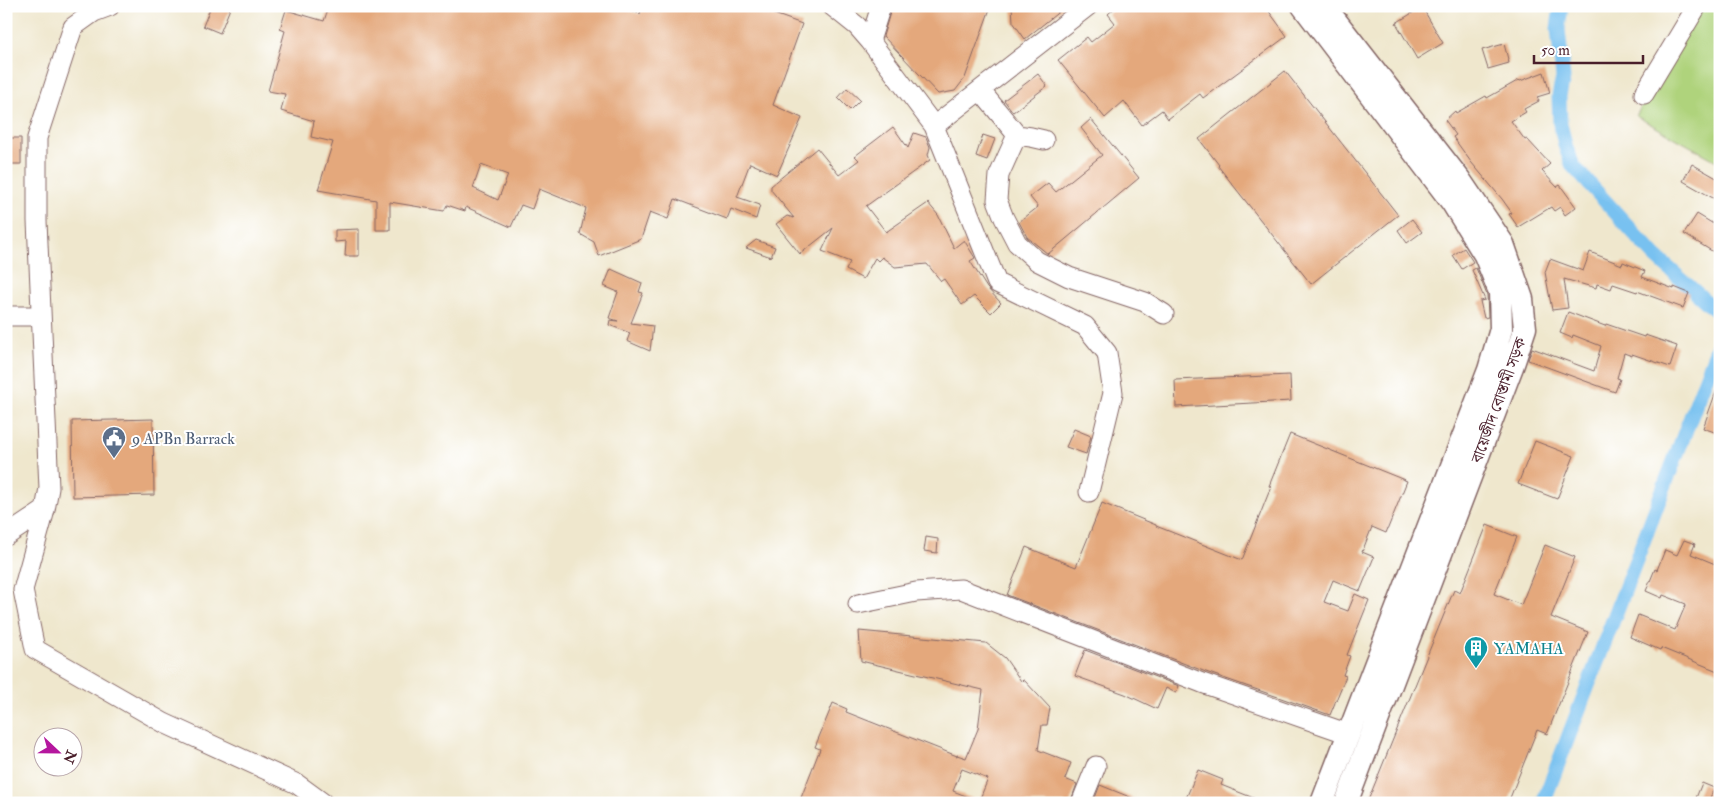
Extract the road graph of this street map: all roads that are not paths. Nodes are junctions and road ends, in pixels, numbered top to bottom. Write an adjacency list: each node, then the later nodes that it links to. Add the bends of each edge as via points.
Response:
1 (110, 6): 16 (street, via 94,12 73,27 37,138)
2 (832, 6): 8 (street)
3 (881, 6): 8 (street)
4 (1088, 6): 9 (street)
5 (1303, 6): 21 (main road, বায়েজীদ বোস্তামী সড়ক, via 1452,202 1485,254 1500,292 1500,329 1488,370)
6 (1324, 6): 26 (main road, বায়েজীদ বোস্তামী সড়ক, via 1459,179 1503,244 1522,299 1525,328)
7 (1697, 6): 10 (street)
8 (870, 41): 11 (street)
9 (980, 90): 11 (street); 12 (street)
10 (1644, 94)
11 (934, 126): 17 (street, via 997,283 1085,326 1107,353 1113,393)
12 (1017, 136): 13 (street); 14 (street, via 999,175 997,200 1017,243 1037,261 1061,273 1145,302)
13 (1044, 140)
14 (1164, 314)
15 (6, 316): 16 (street)
16 (41, 316): 18 (street, via 49,488)
17 (1089, 492)
18 (45, 510): 19 (street); 23 (street, via 23,590 35,649 164,723 297,784)
19 (6, 536)
20 (858, 604): 21 (street, via 916,592 961,589 1202,683)
21 (1349, 734): 25 (main road, বায়েজীদ বোস্তামী সড়ক)
22 (1096, 766): 24 (street)
23 (323, 803)
24 (1081, 803)
25 (1322, 803)
26 (1346, 803)

